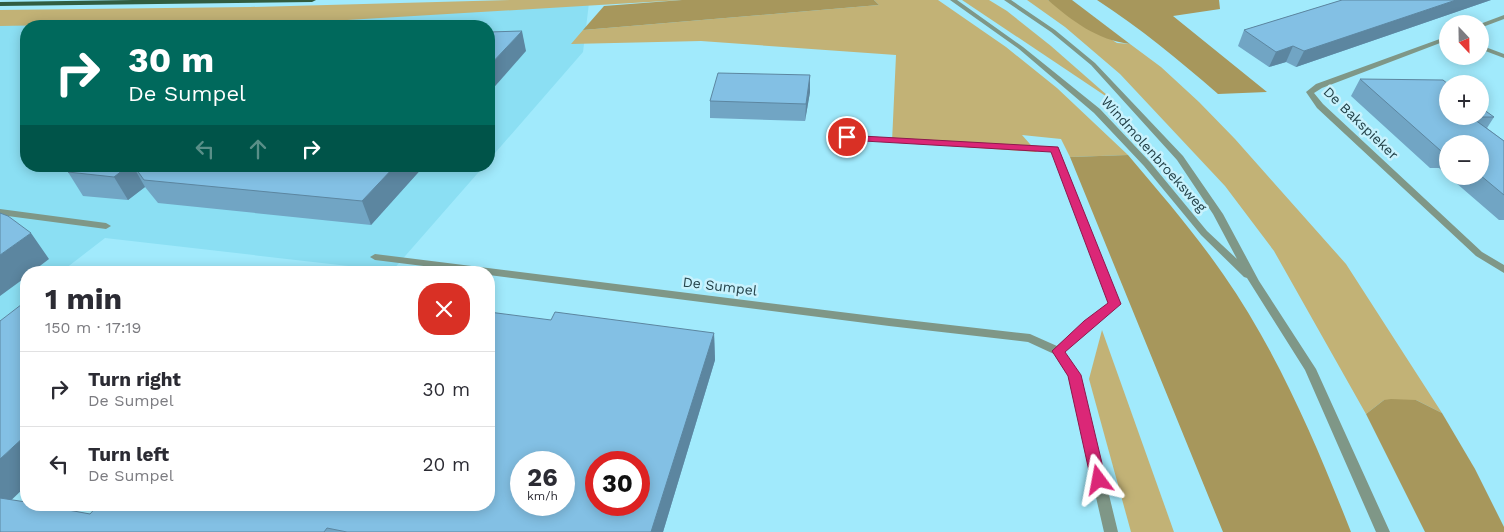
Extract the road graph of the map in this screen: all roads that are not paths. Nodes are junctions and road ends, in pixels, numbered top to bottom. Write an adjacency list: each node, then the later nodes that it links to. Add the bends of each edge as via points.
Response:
1 (312, 0): 4 (main road)
2 (953, 0): 17 (street, Windmolenbroeksweg, via 1021,48 1097,111 1147,164 1204,233)
3 (1007, 0): 17 (street, Windmolenbroeksweg, via 1053,31 1092,64 1180,158 1218,214)
4 (0, 4)
5 (1504, 18): 6 (street)
6 (1489, 23)
7 (1439, 41): 15 (street, De Bakspieker, via 1310,92 1320,106 1472,247)
8 (1489, 50): 9 (street)
9 (1504, 56)
10 (847, 137): 18 (street, via 1055,149 1115,304)
11 (0, 212): 12 (street)
12 (106, 226)
13 (375, 257): 14 (street, De Sumpel)
14 (446, 266)
15 (1504, 270)
16 (495, 272): 18 (street, De Sumpel, via 1030,338)
17 (1254, 281): 20 (street, Windmolenbroeksweg, via 1310,369)
18 (1058, 351): 19 (street, via 1074,375)
19 (1111, 532)
20 (1383, 532)

